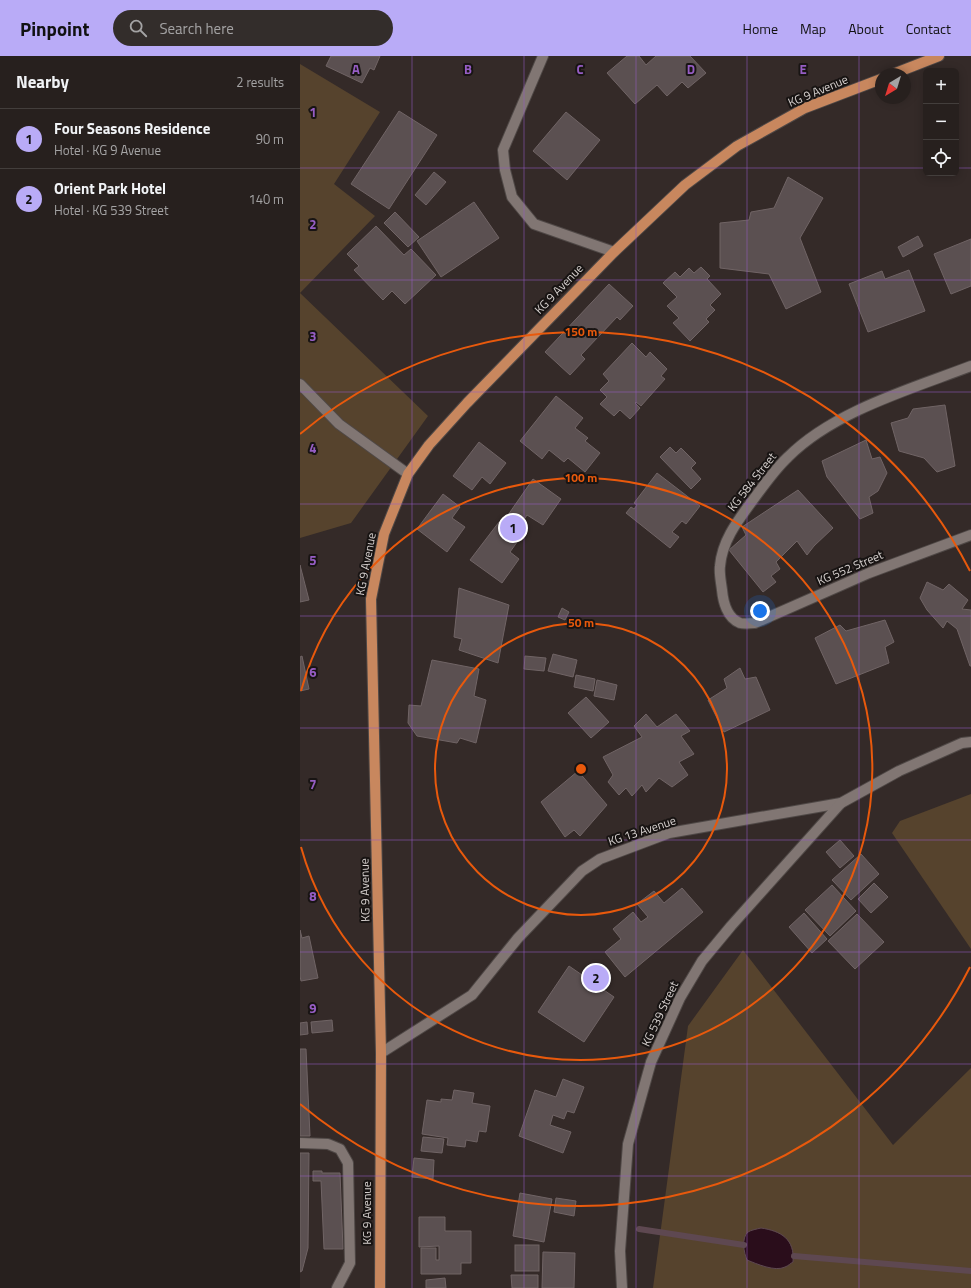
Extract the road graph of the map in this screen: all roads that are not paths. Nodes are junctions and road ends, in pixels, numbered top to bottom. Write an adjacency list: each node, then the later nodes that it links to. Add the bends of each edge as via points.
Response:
1 (543, 56): 5 (street, via 503,150 512,197 534,224)
2 (939, 56): 3 (main road)
3 (908, 68)
4 (875, 81): 5 (main road, KG 9 Avenue, via 806,108 736,146 685,185)
5 (614, 252): 8 (main road, KG 9 Avenue, via 467,403)
6 (971, 366): 10 (street, KG 584 Street, via 846,416 811,438 772,473 732,528 724,544 720,566 723,600 728,614)
7 (300, 384): 8 (street, via 339,424)
8 (408, 474): 13 (main road, KG 9 Avenue, via 384,534 371,599)
9 (971, 535): 10 (street, KG 552 Street, via 869,573 755,623)
10 (740, 623)
11 (971, 742): 12 (street, KG 13 Avenue, via 962,743 899,770)
12 (841, 803): 13 (street, KG 13 Avenue, via 669,833 600,858 582,870 518,938 472,995); 17 (street, KG 539 Street, via 702,961 680,998 652,1062 628,1144 620,1251)
13 (382, 1053): 16 (main road, KG 9 Avenue)
14 (300, 1143): 15 (street, via 328,1144 340,1149 348,1164 350,1263)
15 (337, 1288)
16 (380, 1288)
17 (622, 1288)

